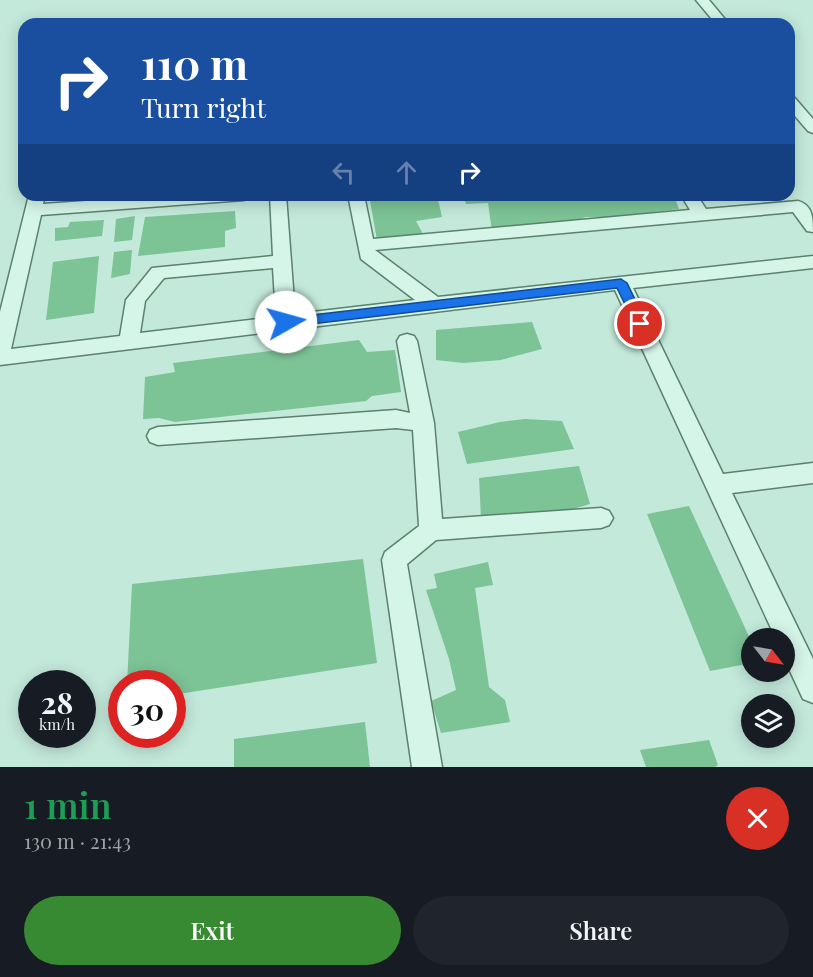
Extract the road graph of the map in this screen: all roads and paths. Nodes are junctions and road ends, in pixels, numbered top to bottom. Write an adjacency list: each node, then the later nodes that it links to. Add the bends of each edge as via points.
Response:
1 (702, 0): 2 (street)
2 (718, 18)
3 (795, 107): 4 (street)
4 (813, 128)
5 (87, 201): 9 (street)
6 (278, 201): 13 (street)
7 (357, 201): 12 (street)
8 (693, 201): 10 (street)
9 (35, 203): 20 (street)
10 (701, 215): 11 (street, via 798,206); 12 (street)
11 (813, 227)
12 (366, 245): 16 (street, via 367,255)
13 (282, 261): 17 (street); 19 (street, via 159,272 136,300)
14 (813, 262): 15 (street)
15 (621, 283): 16 (street); 24 (street)
16 (434, 304): 17 (street)
17 (286, 322): 19 (street)
18 (407, 341): 21 (street)
19 (129, 342): 20 (street)
20 (0, 356)
21 (423, 423): 22 (street, via 396,418); 26 (street)
22 (158, 436)
23 (813, 473): 24 (street)
24 (716, 485): 27 (street)
25 (601, 518): 26 (street)
26 (431, 530): 28 (street, via 394,560)
27 (813, 689)
28 (427, 767)

